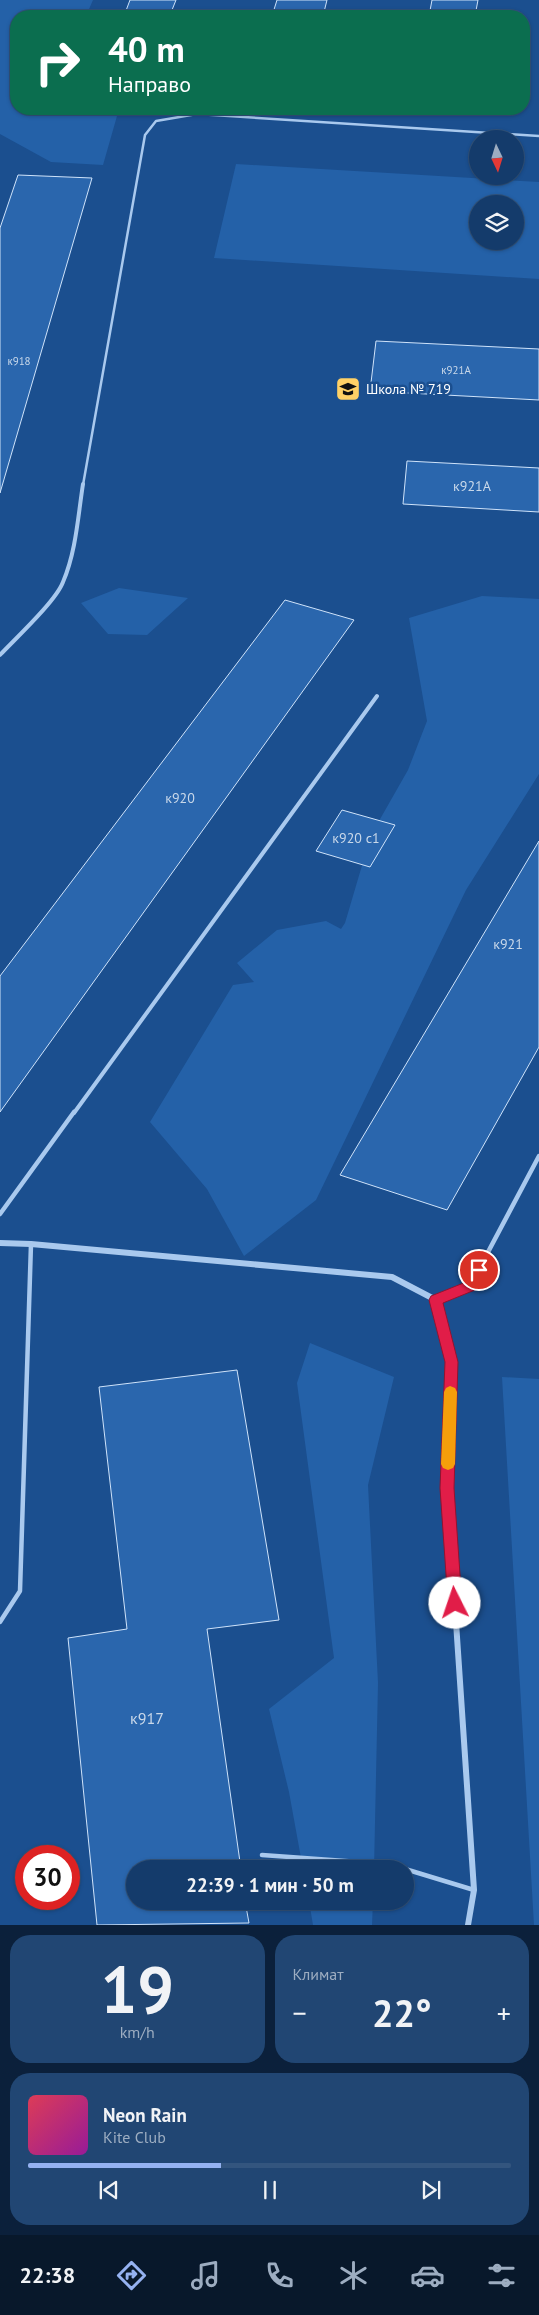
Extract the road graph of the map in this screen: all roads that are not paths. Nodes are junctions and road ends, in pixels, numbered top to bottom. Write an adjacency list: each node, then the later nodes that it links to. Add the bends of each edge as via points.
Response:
1 (178, 115): 4 (lane, via 156,120 145,134 71,555 63,584)
2 (213, 115): 3 (lane)
3 (539, 136)
4 (0, 655)
5 (377, 696): 7 (lane)
6 (539, 1156): 10 (lane, via 470,1286)
7 (0, 1214)
8 (0, 1243): 9 (street)
9 (31, 1244): 10 (street, via 392,1277); 11 (lane, via 20,1591)
10 (436, 1300): 15 (street, via 451,1362 447,1488)
11 (0, 1622)
12 (262, 1855): 13 (lane)
13 (331, 1860)
14 (414, 1872): 15 (lane)
15 (474, 1890): 16 (street)
16 (468, 1925)

